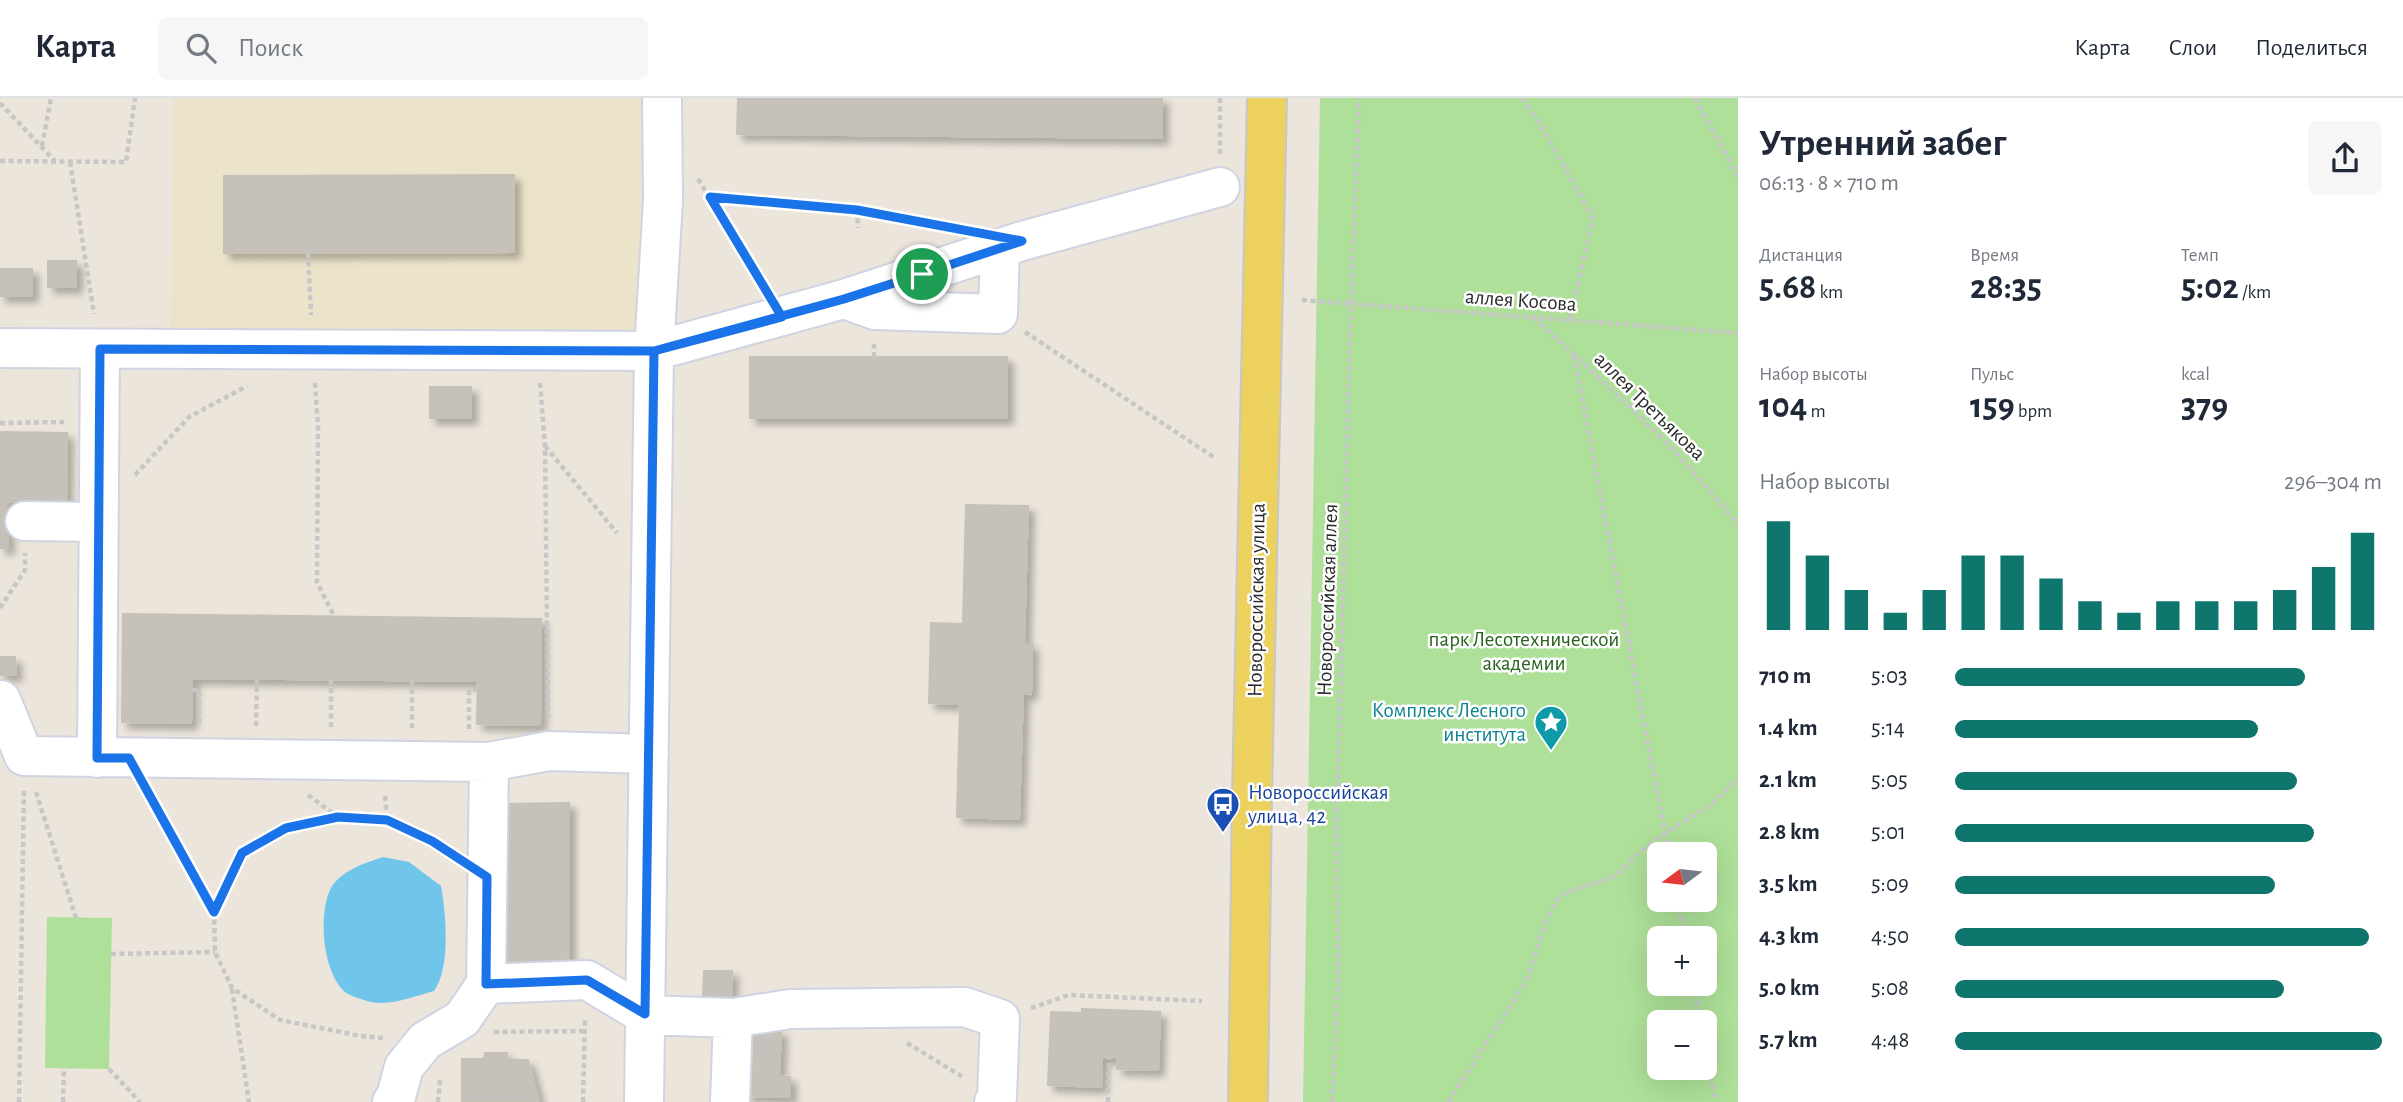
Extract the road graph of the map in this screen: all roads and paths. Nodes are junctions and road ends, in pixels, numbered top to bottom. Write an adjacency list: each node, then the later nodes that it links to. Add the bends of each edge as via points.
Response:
1 (51, 98): 10 (path)
2 (135, 98): 13 (path, via 125,162)
3 (662, 98): 35 (street, via 663,200)
4 (1220, 98): 16 (path)
5 (1267, 98): 96 (main road, Новороссийская улица)
6 (1359, 98): 25 (path, Новороссийская аллея)
7 (1522, 98): 30 (path, via 1593,218)
8 (1695, 98): 15 (path)
9 (0, 103): 10 (path)
10 (42, 147): 12 (path)
11 (0, 161): 12 (path)
12 (56, 161): 13 (path)
13 (70, 162): 33 (path)
14 (697, 177): 17 (path)
15 (1738, 177)
16 (1220, 187): 21 (street)
17 (710, 197): 18 (path); 27 (path)
18 (857, 210): 19 (path); 20 (path)
19 (858, 228)
20 (954, 228)
21 (1000, 248): 23 (street); 26 (street)
22 (307, 253): 29 (path)
23 (844, 299): 26 (street, via 875,310); 27 (street)
24 (1302, 300): 25 (path, аллея Косова)
25 (1351, 303): 28 (path, аллея Косова); 97 (path, Новороссийская аллея)
26 (998, 314): 42 (path)
27 (782, 317): 35 (street)
28 (1533, 317): 30 (path, аллея Косова); 36 (path, аллея Третьякова)
29 (312, 319)
30 (1570, 319): 31 (path, аллея Косова)
31 (1738, 333)
32 (0, 348): 33 (street)
33 (100, 349): 34 (street); 38 (street)
34 (540, 351): 35 (street); 41 (path)
35 (654, 351): 46 (street)
36 (1574, 355): 45 (path, аллея Третьякова, via 1694,471); 63 (path)
37 (257, 380): 43 (path, via 189,417)
38 (100, 422): 39 (path); 43 (street)
39 (0, 423)
40 (318, 426): 48 (path, via 317,582)
41 (545, 446): 46 (path); 54 (path)
42 (1215, 458)
43 (99, 518): 44 (street); 57 (street)
44 (25, 521): 47 (path, via 25,570)
45 (1738, 524)
46 (651, 574): 55 (street)
47 (0, 608)
48 (334, 616)
49 (257, 678): 58 (path)
50 (331, 679): 59 (path)
51 (412, 680): 60 (path)
52 (478, 690): 61 (path, via 469,690)
53 (2, 700): 56 (street)
54 (549, 751): 55 (street); 61 (street)
55 (649, 754): 75 (street)
56 (24, 756): 57 (street); 67 (path); 86 (path)
57 (113, 758): 58 (street); 66 (path)
58 (256, 759): 59 (street)
59 (330, 760): 60 (street)
60 (411, 761): 61 (street)
61 (479, 761): 65 (street)
62 (1738, 778): 63 (path, via 1711,805)
63 (1665, 833): 64 (path); 98 (path, via 1616,874 1563,894 1556,901 1526,982)
64 (1667, 842)
65 (487, 877): 66 (path, via 432,841 387,820 338,817 286,828 242,853); 71 (street)
66 (214, 912): 68 (path)
67 (76, 918)
68 (215, 952): 69 (path); 72 (path)
69 (111, 954)
70 (587, 980): 71 (street); 75 (street); 78 (path)
71 (486, 984): 80 (street)
72 (232, 988): 80 (path, via 280,1020); 89 (path)
73 (1202, 1001): 77 (path, via 1069,995)
74 (869, 1008): 76 (street, via 790,1009); 77 (street, via 965,1007); 85 (path, via 888,1032)
75 (645, 1014): 76 (street); 93 (street)
76 (733, 1018): 94 (street)
77 (1000, 1019): 85 (street)
78 (584, 1031): 79 (path); 92 (path)
79 (489, 1032)
80 (433, 1054): 90 (street, via 404,1068); 91 (path)
81 (1109, 1058): 95 (path)
82 (64, 1069): 87 (path)
83 (109, 1069): 88 (path)
84 (1712, 1080): 99 (path)
85 (996, 1100)
86 (19, 1102)
87 (62, 1102)
88 (140, 1102)
89 (248, 1102)
90 (392, 1102)
91 (439, 1102)
92 (583, 1102)
93 (644, 1102)
94 (730, 1102)
95 (1108, 1102)
96 (1248, 1102)
97 (1332, 1102)
98 (1448, 1102)
99 (1716, 1102)

